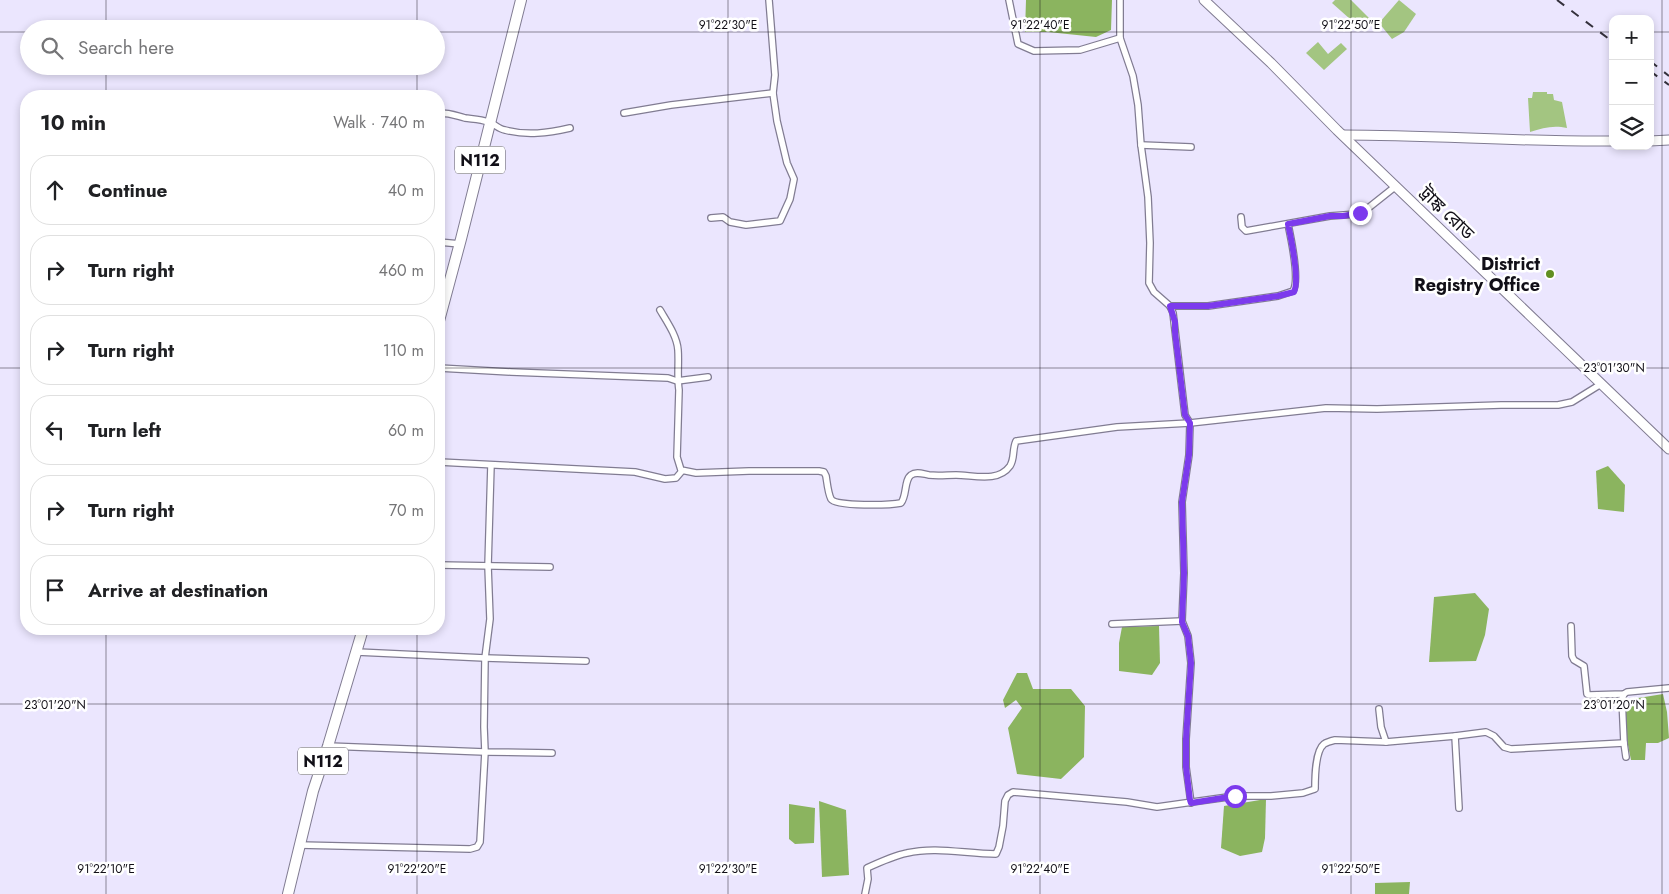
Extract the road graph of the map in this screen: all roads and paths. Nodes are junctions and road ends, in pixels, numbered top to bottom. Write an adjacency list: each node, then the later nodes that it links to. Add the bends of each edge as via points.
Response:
1 (521, 0): 10 (highway, N112)
2 (769, 0): 7 (street, via 775,75)
3 (1008, 0): 6 (street, via 1018,44 1034,51 1080,50)
4 (1120, 0): 6 (street)
5 (1204, 0): 12 (main road, ট্রাঙ্ক রোড)
6 (1120, 38): 16 (street, via 1133,76)
7 (773, 93): 9 (street); 20 (street, via 780,136 794,179 790,200 780,221 746,225 723,217)
8 (445, 113): 10 (street)
9 (624, 113)
10 (490, 122): 11 (street, via 505,130 526,134); 23 (highway, N112)
11 (570, 128)
12 (1343, 135): 15 (main road); 18 (main road, ট্রাঙ্ক রোড)
13 (1654, 140): 14 (main road)
14 (1669, 140)
15 (1609, 141)
16 (1141, 145): 17 (street); 25 (street, via 1148,197 1149,283)
17 (1191, 147)
18 (1396, 186): 21 (street, via 1357,214); 30 (main road, ট্রাঙ্ক রোড)
19 (1241, 217): 21 (street, via 1246,231)
20 (711, 218)
21 (1288, 224): 25 (street, via 1294,254 1294,292 1208,306)
22 (445, 243): 23 (street)
23 (460, 244): 24 (highway, N112)
24 (445, 299)
25 (1170, 306): 31 (street, via 1175,322 1185,415)
26 (660, 310): 29 (street, via 678,348)
27 (445, 368): 29 (street, via 668,378)
28 (708, 378): 29 (street)
29 (677, 381): 35 (street, via 677,457)
30 (1601, 384): 31 (street, via 1572,402 1558,405 1326,408); 32 (main road, ট্রাঙ্ক রোড)
31 (1190, 423): 35 (street, via 1117,427 1016,441 1014,458 1008,468 997,476 912,474 903,500 894,505 833,502 826,476 819,471); 39 (street, via 1182,502)
32 (1669, 449)
33 (445, 462): 34 (street)
34 (491, 465): 35 (street, via 635,472 665,479 676,478); 37 (street)
35 (682, 471)
36 (445, 564): 37 (street)
37 (488, 566): 38 (street); 44 (street, via 490,619)
38 (550, 567)
39 (1182, 622): 40 (street); 56 (street, via 1188,636 1191,663 1186,767)
40 (1112, 624)
41 (1571, 626): 47 (street, via 1572,656 1584,666 1587,694)
42 (361, 635): 43 (highway, N112)
43 (357, 652): 44 (street); 52 (highway, N112)
44 (485, 658): 45 (street); 53 (street)
45 (586, 661)
46 (1669, 688): 47 (street)
47 (1624, 694): 51 (street)
48 (1379, 709): 50 (street)
49 (1455, 736): 50 (street); 51 (street, via 1486,732 1504,747 1512,749); 57 (street)
50 (1386, 742): 56 (street, via 1335,740 1324,744 1318,755 1315,788 1303,793 1235,796)
51 (1624, 743): 55 (street)
52 (328, 746): 53 (street); 58 (highway, N112)
53 (485, 752): 54 (street); 58 (street, via 480,842 477,847)
54 (552, 753)
55 (1626, 757)
56 (1191, 803): 60 (street, via 1157,807 1013,792 1005,801 996,854 925,850 888,859 868,868)
57 (1460, 808)
58 (300, 845): 59 (highway, N112)
59 (288, 894)
60 (865, 894)

